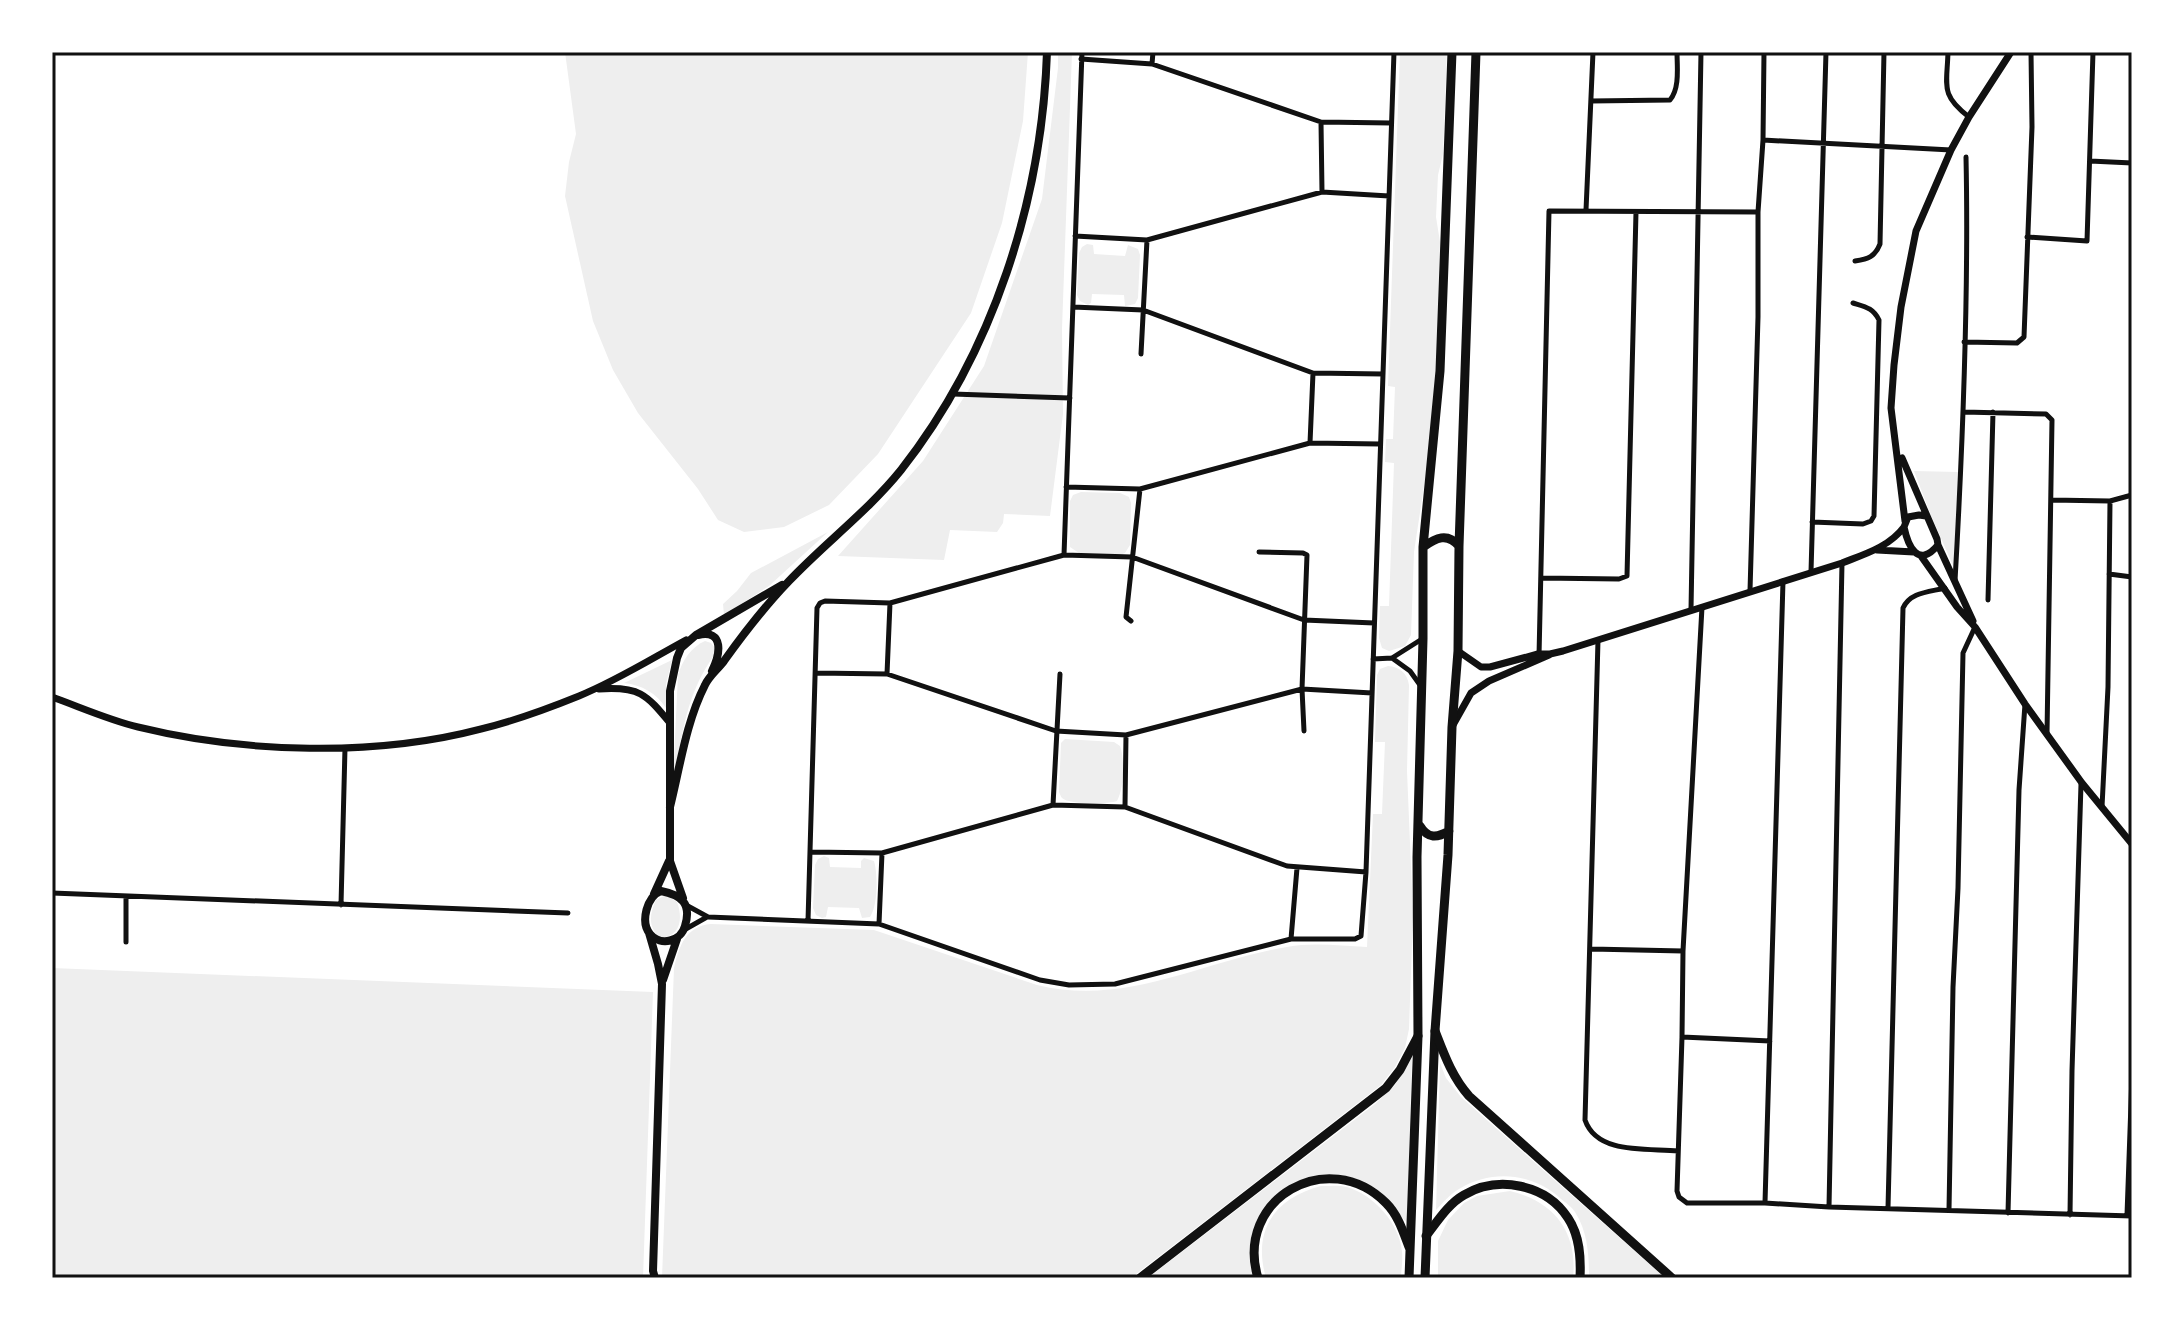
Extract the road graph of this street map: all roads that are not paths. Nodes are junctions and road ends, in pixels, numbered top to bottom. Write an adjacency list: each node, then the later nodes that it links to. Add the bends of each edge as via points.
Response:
1 (1047, 52): 46 (main road, via 1040,138 1014,249)
2 (1153, 52): 17 (street)
3 (1394, 52): 21 (street)
4 (1452, 52): 63 (main road, via 1440,371)
5 (1476, 52): 62 (main road)
6 (1593, 52): 18 (street)
7 (1677, 52): 18 (street, via 1676,88 1670,100)
8 (1701, 52): 34 (street)
9 (1764, 52): 22 (street)
10 (1826, 52): 23 (street)
11 (1884, 52): 24 (street)
12 (1948, 52): 19 (street, via 1950,101)
13 (2011, 52): 19 (street)
14 (2031, 52): 36 (street)
15 (2093, 52): 27 (street)
16 (1082, 56): 17 (street); 35 (street)
17 (1152, 64): 20 (street)
18 (1591, 101): 31 (street)
19 (1969, 117): 25 (street)
20 (1321, 122): 21 (street); 29 (street)
21 (1391, 123): 30 (street)
22 (1763, 140): 23 (street); 33 (street)
23 (1824, 145): 24 (street); 59 (street)
24 (1882, 145): 25 (street); 38 (street, via 1880,244 1873,256)
25 (1951, 150): 52 (street, via 1916,231 1901,307 1891,408)
26 (1966, 157): 42 (street)
27 (2090, 161): 28 (street); 36 (street, via 2087,241)
28 (2132, 163)
29 (1322, 192): 30 (street); 37 (street)
30 (1389, 196): 45 (street)
31 (1586, 210): 32 (street); 73 (street, via 1549,211)
32 (1636, 212): 34 (street); 73 (street, via 1627,576)
33 (1758, 212): 34 (street); 78 (street)
34 (1698, 213): 82 (street)
35 (1075, 236): 37 (street); 40 (street)
36 (2027, 237): 42 (street, via 2024,337 2017,343)
37 (1147, 240): 41 (street)
38 (1855, 261)
39 (1853, 303): 59 (street, via 1869,307 1879,320 1874,516 1863,524)
40 (1073, 307): 41 (street); 47 (street)
41 (1143, 310): 43 (street); 44 (street)
42 (1964, 342): 48 (street)
43 (1141, 354)
44 (1313, 373): 45 (street); 50 (street)
45 (1383, 374): 51 (street)
46 (953, 394): 47 (street); 74 (main road, via 900,470)
47 (1070, 398): 53 (street)
48 (1964, 412): 49 (street); 76 (street)
49 (1993, 412): 56 (street, via 2051,416); 79 (street)
50 (1310, 443): 51 (street); 54 (street)
51 (1380, 444): 85 (street)
52 (1898, 448): 58 (street); 60 (street)
53 (1066, 487): 54 (street); 67 (street)
54 (1140, 489): 68 (street)
55 (2132, 495): 57 (street)
56 (2051, 500): 57 (street); 109 (street)
57 (2110, 501): 71 (street)
58 (1926, 516): 60 (street, via 1913,515); 61 (street)
59 (1812, 522): 70 (street)
60 (1904, 524): 64 (street); 66 (street, via 1909,546)
61 (1938, 545): 66 (street, via 1930,554); 76 (street)
62 (1459, 546): 63 (main road, via 1446,537); 90 (main road)
63 (1423, 547): 88 (main road)
64 (1875, 550): 66 (street); 69 (street)
65 (1259, 552): 83 (street, via 1307,555)
66 (1918, 554): 77 (street)
67 (1064, 555): 68 (street); 80 (street)
68 (1132, 557): 83 (street); 84 (street, via 1126,617)
69 (1842, 563): 70 (street); 148 (street)
70 (1811, 572): 75 (street)
71 (2109, 574): 72 (street); 115 (street)
72 (2132, 577)
73 (1541, 578): 92 (street)
74 (790, 580): 87 (main road); 97 (main road)
75 (1783, 581): 78 (street); 144 (street)
76 (1955, 582): 86 (street)
77 (1945, 588): 86 (street); 149 (street, via 1915,595 1903,608)
78 (1750, 591): 81 (street)
79 (1988, 600)
80 (890, 603): 94 (street, via 818,604); 95 (street)
81 (1702, 607): 82 (street); 139 (street)
82 (1691, 610): 89 (street)
83 (1304, 620): 85 (street); 100 (street)
84 (1131, 621)
85 (1374, 623): 93 (street)
86 (1975, 627): 103 (street); 150 (street, via 1963,653)
87 (696, 635): 97 (main road, via 715,637 719,647); 99 (street); 104 (main road, via 677,658)
88 (1423, 639): 91 (street); 98 (main road)
89 (1598, 640): 92 (street); 138 (street)
90 (1458, 651): 92 (street, via 1481,667); 105 (main road)
91 (1392, 658): 93 (street); 98 (street)
92 (1539, 658): 105 (street, via 1471,693)
93 (1373, 659): 101 (street)
94 (817, 673): 95 (street); 119 (street)
95 (887, 674): 106 (street)
96 (1060, 674): 106 (street)
97 (706, 682): 113 (main road)
98 (1421, 686): 116 (main road)
99 (593, 689): 104 (street, via 641,692); 110 (street, via 479,730)
100 (1302, 689): 101 (street); 107 (street); 108 (street)
101 (1372, 693): 123 (street)
102 (52, 697): 110 (street, via 136,727 231,744)
103 (2025, 704): 109 (street); 151 (street)
104 (670, 723): 113 (main road)
105 (1452, 727): 117 (main road)
106 (1056, 731): 108 (street); 112 (street)
107 (1304, 731)
108 (1126, 735): 114 (street)
109 (2047, 735): 111 (street)
110 (345, 748): 128 (street)
111 (2082, 783): 115 (street); 152 (street)
112 (1053, 805): 114 (street); 120 (street)
113 (670, 807): 121 (main road)
114 (1125, 807): 122 (street)
115 (2102, 808): 118 (street)
116 (1419, 823): 117 (main road, via 1432,837); 142 (main road)
117 (1449, 831): 141 (main road)
118 (2132, 844)
119 (811, 852): 120 (street); 131 (street)
120 (882, 853): 132 (street)
121 (670, 861): 125 (main road); 127 (main road)
122 (1297, 868): 123 (street); 136 (street)
123 (1366, 872): 136 (street, via 1361,936)
124 (52, 893): 126 (street)
125 (654, 894): 127 (main road, via 677,894); 134 (main road, via 647,910)
126 (126, 896): 128 (street); 137 (street)
127 (683, 901): 130 (street); 133 (main road)
128 (341, 905): 129 (street)
129 (568, 913)
130 (708, 917): 131 (street); 133 (street)
131 (808, 921): 132 (street)
132 (879, 924): 136 (street, via 1040,980 1069,985 1115,984)
133 (684, 930): 135 (main road)
134 (649, 933): 135 (main road, via 658,940); 140 (main road)
135 (677, 939): 140 (main road)
136 (1291, 939)
137 (126, 942)
138 (1591, 949): 139 (street); 146 (street, via 1587,1124 1599,1140 1613,1146)
139 (1683, 951): 143 (street)
140 (662, 984): 156 (main road)
141 (1435, 1031): 154 (main road); 162 (main road, via 1454,1076 1469,1096)
142 (1418, 1036): 155 (main road); 157 (main road, via 1386,1088)
143 (1682, 1037): 144 (street); 146 (street)
144 (1770, 1041): 147 (street)
145 (2132, 1075): 153 (street)
146 (1678, 1151): 147 (street, via 1677,1191 1683,1201)
147 (1765, 1203): 148 (street)
148 (1829, 1207): 149 (street)
149 (1888, 1208): 150 (street)
150 (1949, 1210): 151 (street)
151 (2008, 1213): 152 (street)
152 (2070, 1215): 153 (street)
153 (2130, 1216)
154 (1426, 1236): 160 (main road); 161 (main road, via 1460,1197 1510,1183 1526,1187 1567,1216 1581,1255)
155 (1409, 1247): 158 (main road, via 1388,1204 1369,1188 1347,1179 1320,1178 1281,1195 1267,1209 1255,1243); 159 (main road)
156 (653, 1276)
157 (1140, 1278)
158 (1258, 1278)
159 (1409, 1278)
160 (1425, 1278)
161 (1580, 1278)
162 (1672, 1278)

